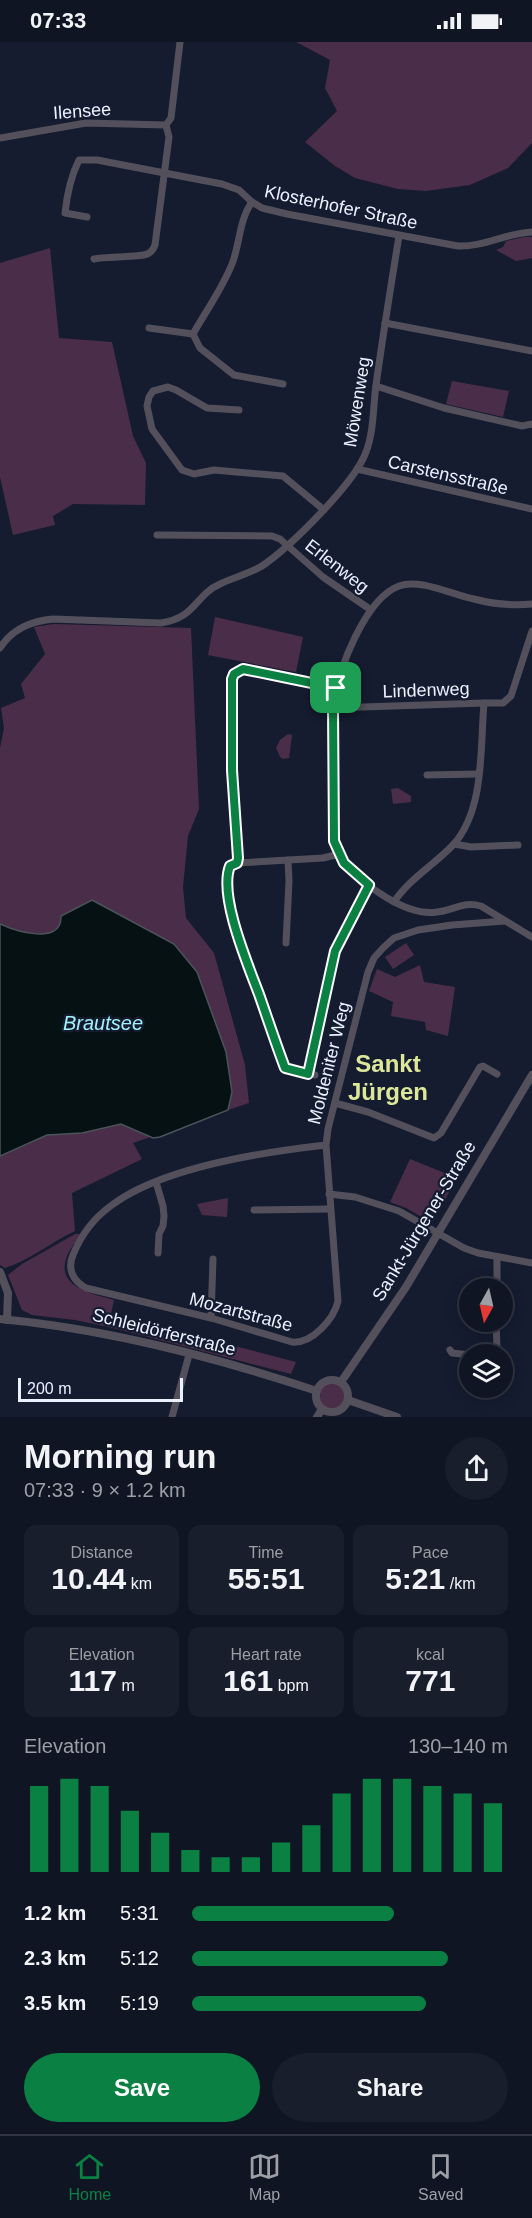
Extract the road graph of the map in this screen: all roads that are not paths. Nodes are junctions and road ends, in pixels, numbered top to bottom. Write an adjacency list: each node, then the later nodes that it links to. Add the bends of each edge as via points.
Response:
1 (180, 42): 2 (street, via 171,118)
2 (166, 125): 3 (street, Ilensee, via 80,123); 4 (street, via 170,134)
3 (0, 138)
4 (165, 172): 5 (street, Klosterhofer Straße, via 222,184 239,190); 6 (street, Klosterhofer Straße, via 79,160 71,175 65,213); 9 (street, via 152,250 143,255)
5 (252, 202): 8 (street, Klosterhofer Straße, via 287,214); 12 (street, via 244,215 228,274)
6 (87, 217)
7 (532, 232): 8 (street, Klosterhofer Straße, via 473,246)
8 (399, 236): 10 (street, Möwenweg)
9 (94, 259)
10 (385, 322): 13 (street); 15 (street, Möwenweg)
11 (149, 328): 12 (street)
12 (193, 334): 14 (street, via 200,348 234,375)
13 (532, 351)
14 (283, 384)
15 (376, 386): 17 (street, via 444,408); 18 (street, Möwenweg, via 371,436)
16 (239, 410): 19 (street, via 207,408 168,387 153,391 147,406 152,429 182,470 194,474 214,470 283,476)
17 (532, 425)
18 (357, 469): 19 (street, Möwenweg); 20 (street, Carstensstraße)
19 (324, 510): 22 (street, Möwenweg)
20 (532, 510)
21 (158, 535): 22 (street, via 272,536)
22 (286, 545): 24 (street, Erlenweg, via 323,578); 26 (street, Möwenweg, via 261,566 217,585 183,617 173,621 37,621 12,634)
23 (532, 604): 24 (street, via 500,605 409,584 396,586)
24 (371, 610): 27 (street, via 354,640)
25 (532, 631): 28 (street, Lindenweg, via 511,696 503,703)
26 (0, 648)
27 (336, 688): 29 (street); 36 (street, via 243,669 234,674 232,770)
28 (484, 703): 29 (street, Lindenweg); 30 (street)
29 (333, 708): 34 (street, via 334,841)
30 (478, 774): 31 (street); 32 (street, via 471,818)
31 (427, 775)
32 (453, 844): 33 (street); 38 (street, via 401,890)
33 (518, 845)
34 (339, 854): 35 (street); 37 (street)
35 (288, 860): 36 (street); 43 (street)
36 (237, 863): 37 (street, via 228,869 228,883 240,943 285,1068 311,1074 335,951)
37 (369, 885): 38 (street)
38 (394, 902): 39 (street, via 434,913 461,904)
39 (481, 906): 40 (street); 41 (street)
40 (506, 921): 41 (street, Moldeniter Weg); 42 (street)
41 (479, 922): 46 (street, Moldeniter Weg, via 403,934 374,958)
42 (532, 937)
43 (286, 943)
44 (497, 1074): 46 (street, via 480,1067 441,1133 434,1138)
45 (532, 1075): 52 (street, Sankt-Jürgener-Straße)
46 (335, 1103): 47 (street, Moldeniter Weg)
47 (326, 1145): 48 (street, Moldeniter Weg, via 224,1161); 49 (street, Mozartstraße)
48 (156, 1182): 53 (street, Moldeniter Weg, via 112,1204); 54 (street, via 164,1215)
49 (329, 1194): 50 (street, Mozartstraße); 52 (street, via 355,1197 399,1211)
50 (330, 1209): 51 (street); 60 (street, Mozartstraße, via 338,1300 327,1323 298,1342)
51 (254, 1210)
52 (438, 1233): 55 (street, via 464,1248); 65 (street, Sankt-Jürgener-Straße)
53 (77, 1245): 60 (street, Mozartstraße, via 70,1264 73,1278 79,1284)
54 (158, 1253)
55 (497, 1257): 57 (street); 59 (street)
56 (213, 1259): 60 (street)
57 (532, 1263)
58 (0, 1272): 61 (street, via 8,1293)
59 (496, 1278)
60 (211, 1318)
61 (3, 1319): 64 (street, Schleidörferstraße, via 83,1329)
62 (450, 1350): 63 (street)
63 (459, 1354)
64 (189, 1355): 66 (street, Schleidörferstraße); 69 (street)
65 (341, 1382): 66 (street, via 327,1380); 67 (street, via 348,1390)
66 (317, 1391): 68 (street)
67 (348, 1400): 68 (street, via 338,1411); 71 (street)
68 (322, 1409): 70 (street)
69 (172, 1417)
70 (317, 1417)
71 (397, 1417)

